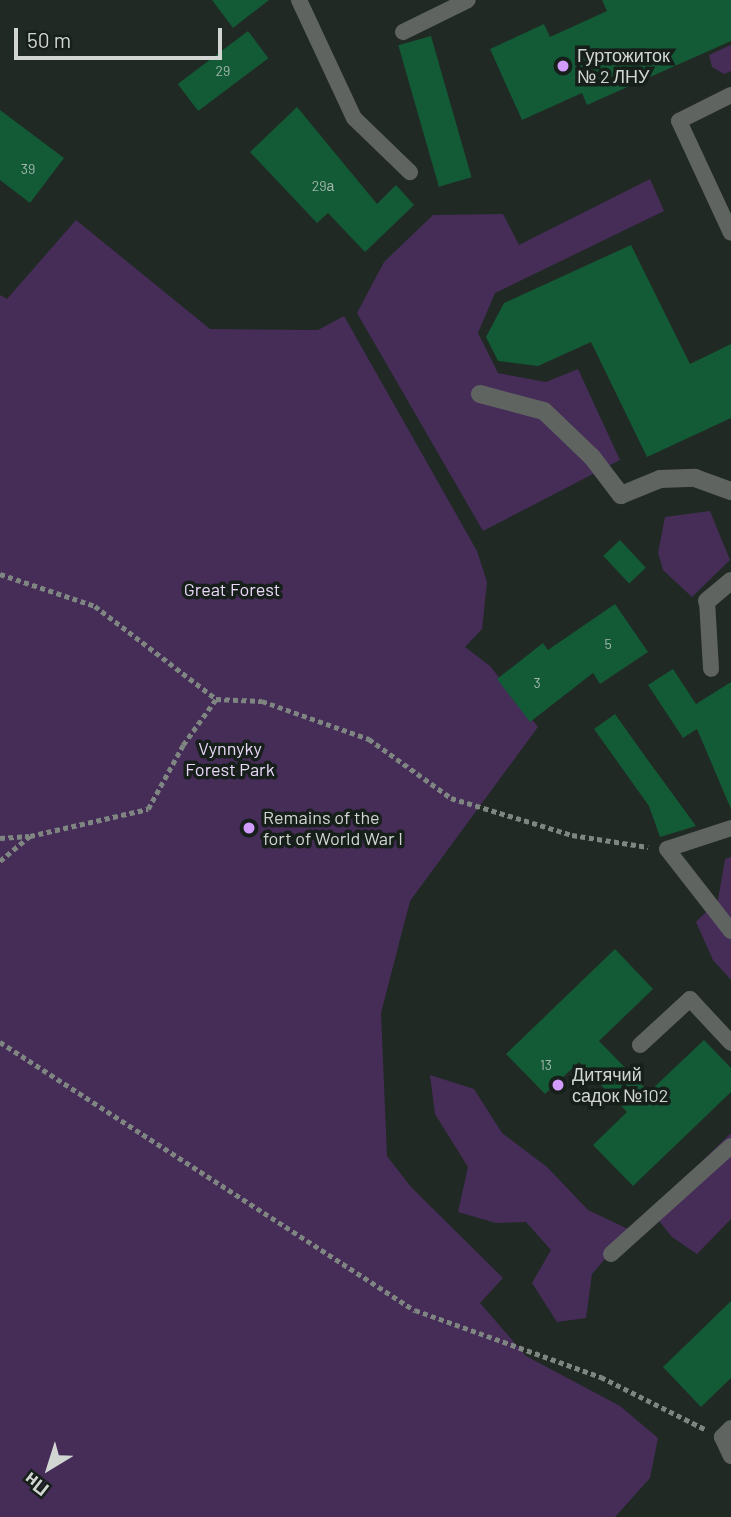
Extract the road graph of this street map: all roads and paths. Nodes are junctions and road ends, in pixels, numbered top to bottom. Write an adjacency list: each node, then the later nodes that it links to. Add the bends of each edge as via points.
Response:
1 (299, 0): 5 (lane, via 354,118)
2 (468, 0): 3 (lane)
3 (404, 32)
4 (731, 95): 6 (lane, via 680,121)
5 (410, 172)
6 (731, 233)
7 (480, 394): 8 (street, via 544,411 592,457 621,495 660,479 695,478)
8 (731, 491)
9 (0, 574): 13 (path, via 95,606)
10 (731, 581): 11 (street)
11 (707, 601): 12 (lane)
12 (711, 669)
13 (216, 699): 15 (path, via 183,745 148,809); 17 (path, via 262,701 369,739 451,798 572,835)
14 (731, 828): 17 (lane)
15 (30, 836): 16 (path); 18 (path)
16 (0, 838)
17 (667, 849): 19 (lane)
18 (0, 861)
19 (731, 931)
20 (0, 1042): 25 (path, via 415,1310 601,1377)
21 (731, 1043): 22 (lane, via 690,999)
22 (640, 1045)
23 (731, 1146): 24 (lane)
24 (611, 1254)
25 (726, 1432): 26 (lane)
26 (731, 1456)

